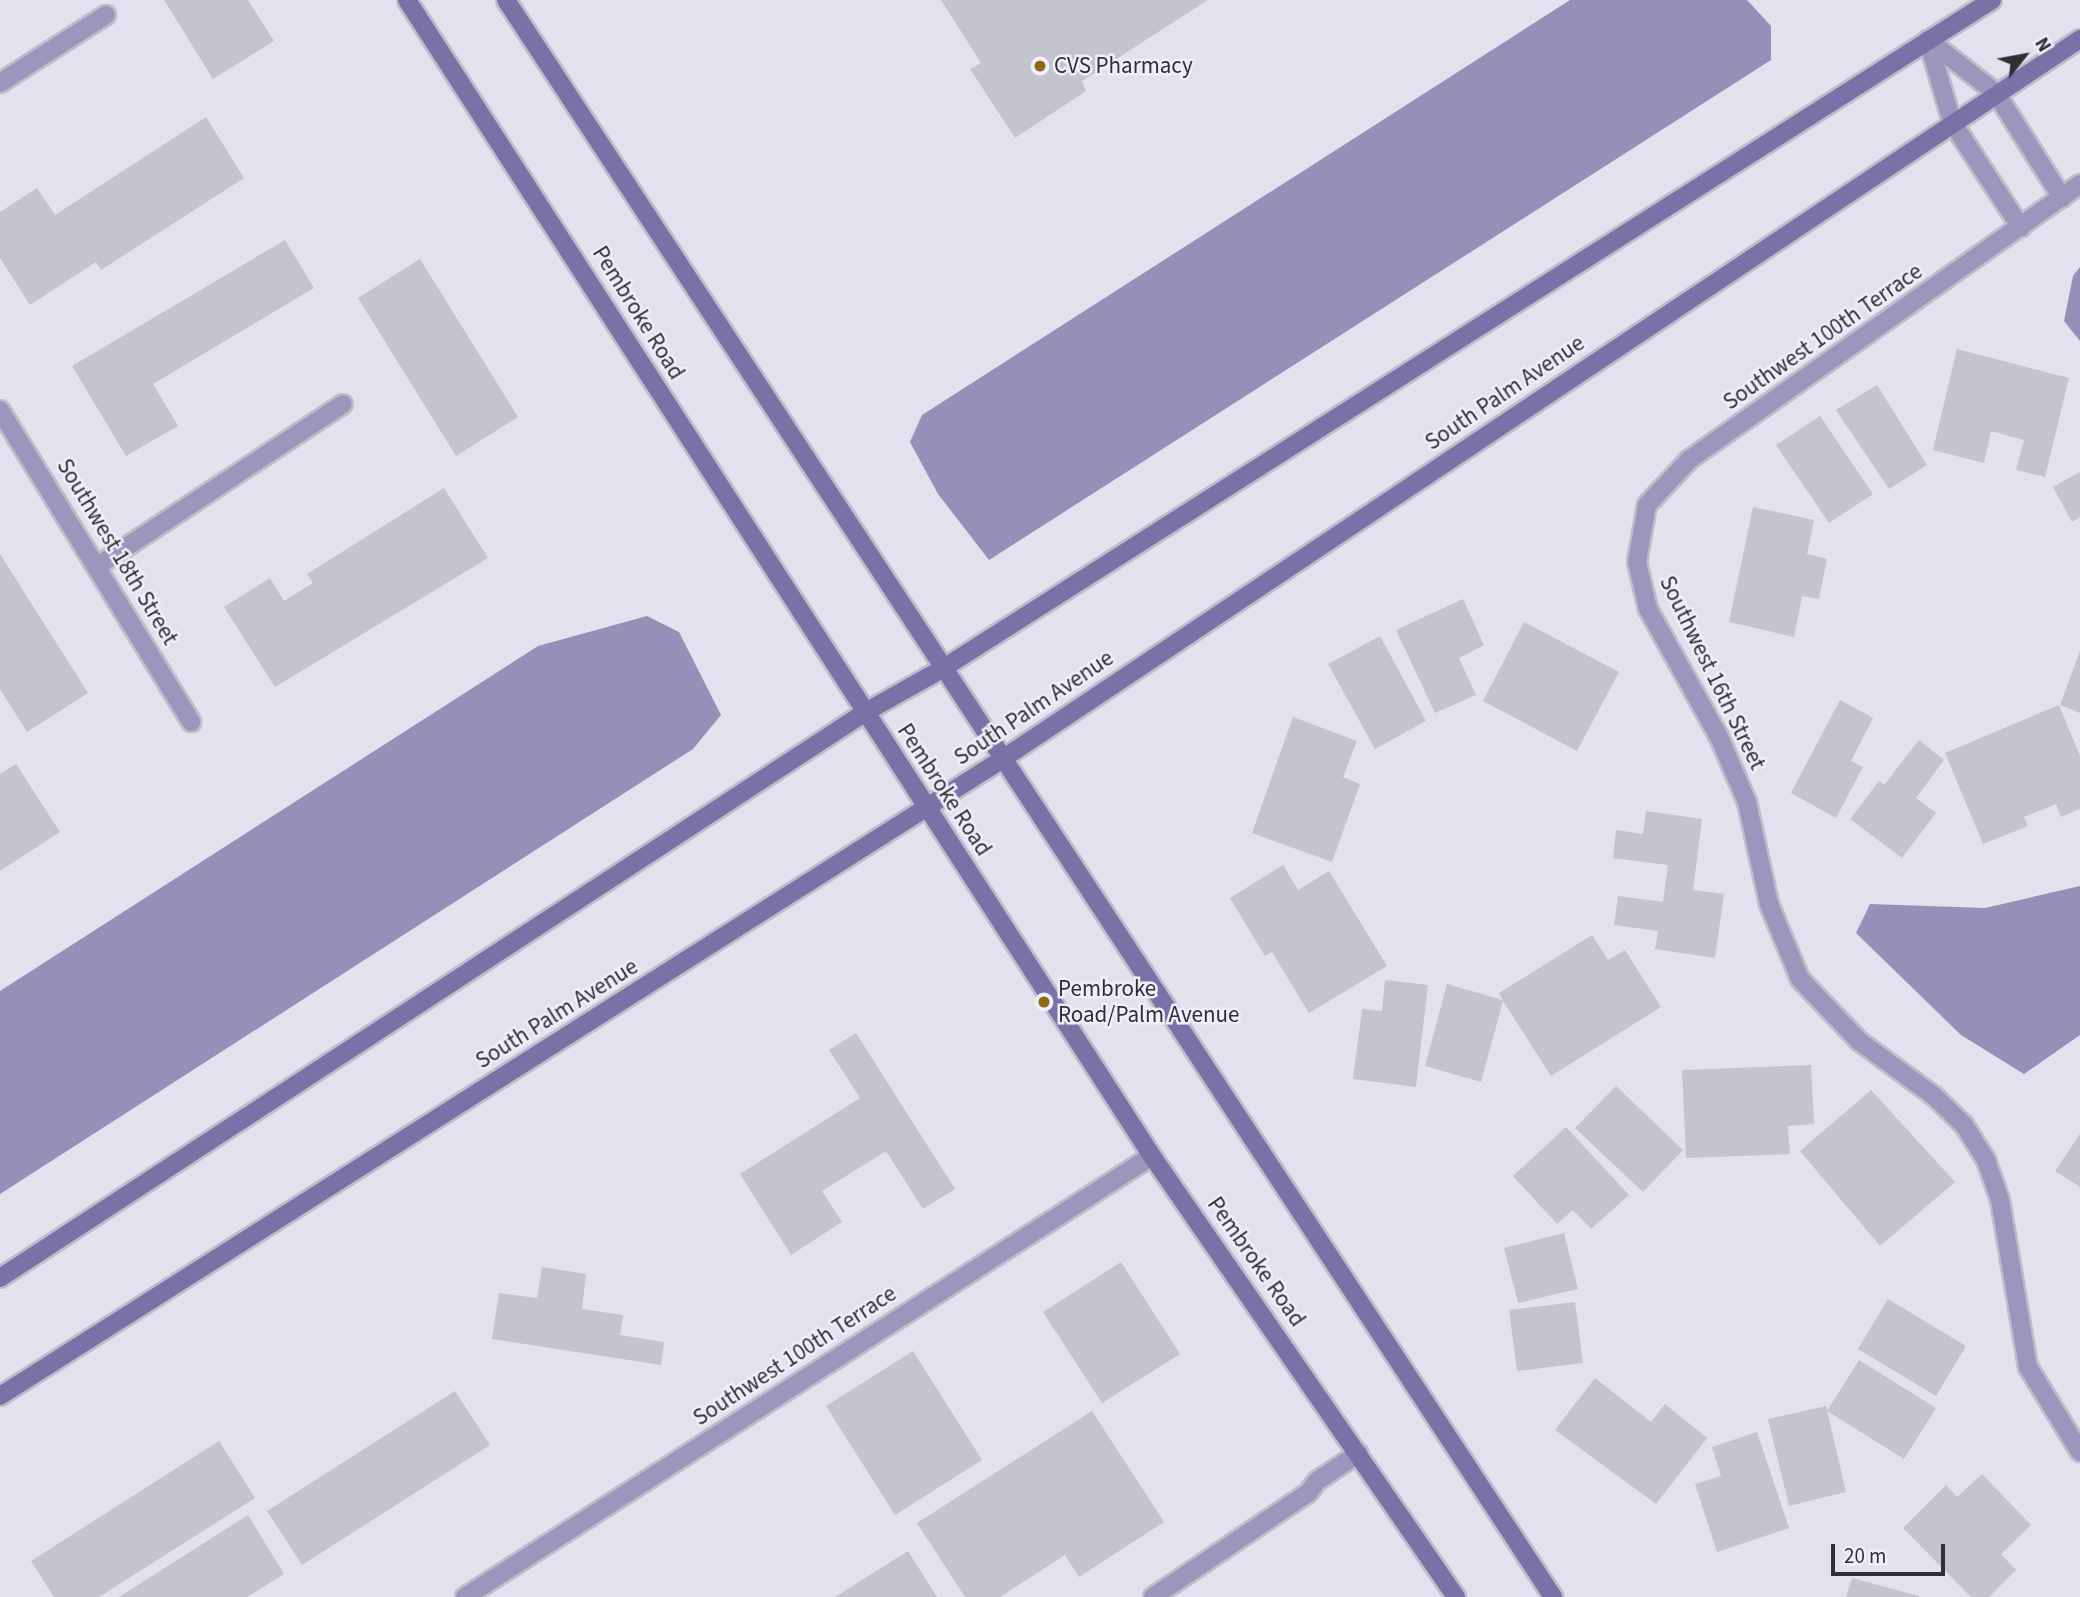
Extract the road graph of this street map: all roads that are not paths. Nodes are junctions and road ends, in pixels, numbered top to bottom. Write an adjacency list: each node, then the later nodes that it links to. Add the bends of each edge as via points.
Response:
1 (407, 0): 18 (main road, Pembroke Road)
2 (506, 0): 17 (main road)
3 (1992, 0): 6 (main road)
4 (106, 15): 7 (street)
5 (2080, 39): 8 (main road, South Palm Avenue)
6 (1928, 40): 8 (street); 9 (street); 17 (main road)
7 (0, 83)
8 (1996, 93): 9 (main road, South Palm Avenue); 11 (street)
9 (1952, 122): 12 (street); 20 (main road, South Palm Avenue)
10 (2080, 184): 11 (street, Southwest 100th Terrace)
11 (2062, 198): 12 (street, Southwest 100th Terrace)
12 (2021, 228): 15 (street, Southwest 100th Terrace, via 1688,461 1647,505)
13 (343, 404): 16 (street)
14 (0, 410): 16 (street, Southwest 18th Street)
15 (1637, 562): 25 (street, Southwest 16th Street, via 1648,609 1719,737 1747,802 1769,904 1800,979 1859,1041 1934,1096 1964,1125 1986,1160 2000,1200 2028,1367)
16 (99, 565): 19 (street, Southwest 18th Street)
17 (942, 669): 18 (main road); 20 (main road)
18 (864, 713): 21 (main road, Pembroke Road); 23 (main road)
19 (191, 722)
20 (1001, 760): 21 (main road, South Palm Avenue); 30 (main road)
21 (927, 808): 22 (main road, Pembroke Road); 24 (main road, South Palm Avenue)
22 (1152, 1156): 26 (main road, Pembroke Road); 27 (street, Southwest 100th Terrace)
23 (0, 1278)
24 (0, 1396)
25 (2080, 1452)
26 (1359, 1453): 28 (street, via 1317,1481 1308,1493); 29 (main road, Pembroke Road)
27 (465, 1597)
28 (1153, 1597)
29 (1456, 1597)
30 (1553, 1597)

